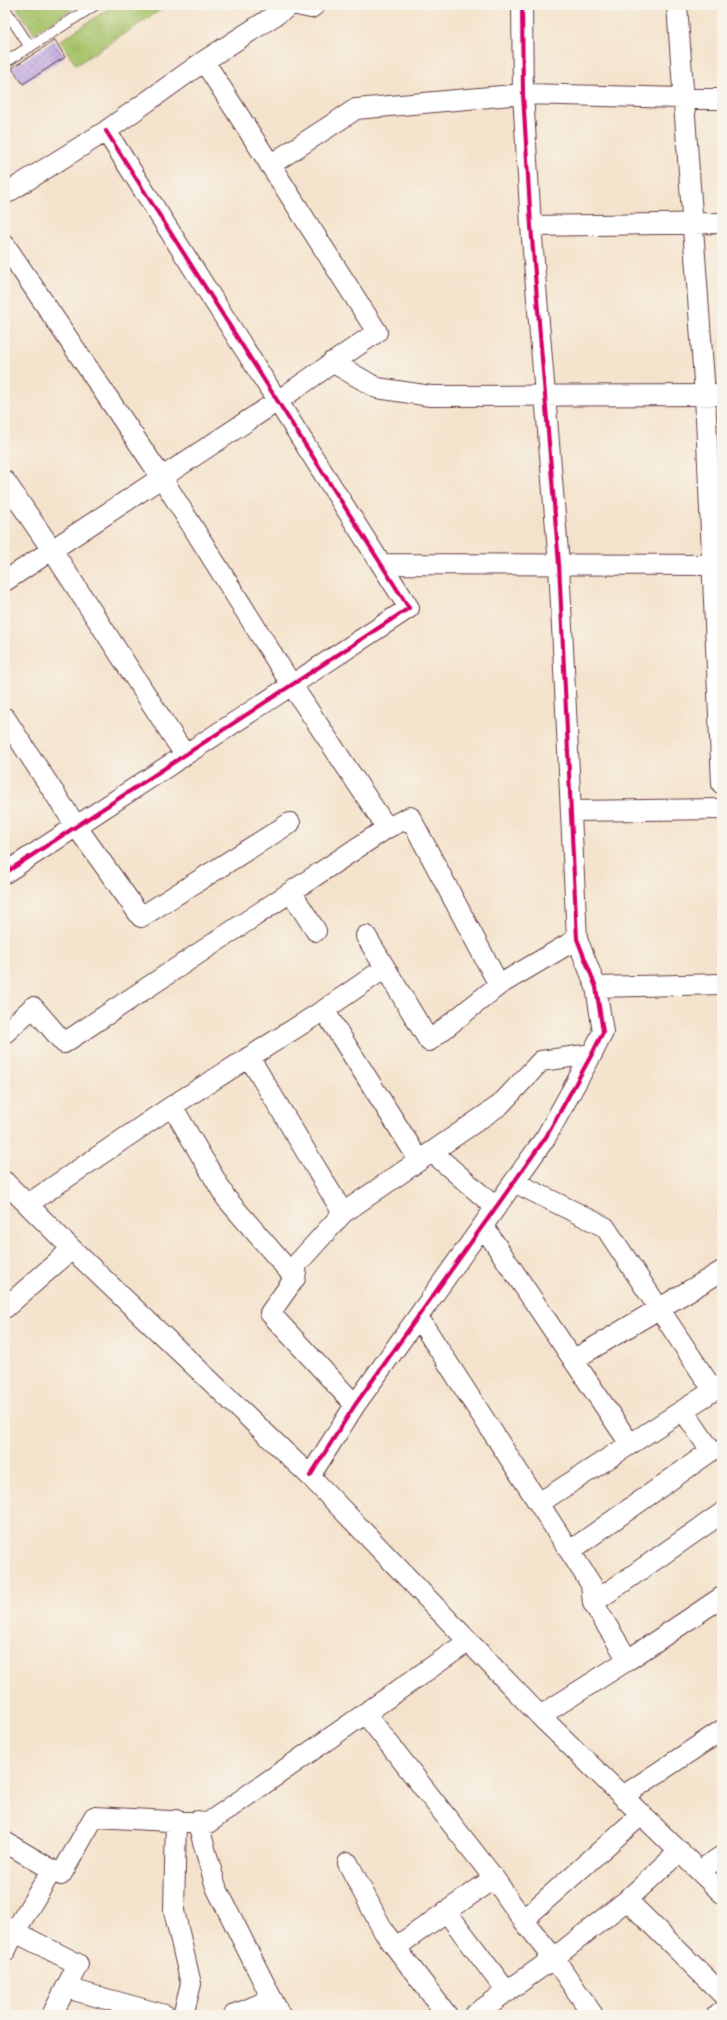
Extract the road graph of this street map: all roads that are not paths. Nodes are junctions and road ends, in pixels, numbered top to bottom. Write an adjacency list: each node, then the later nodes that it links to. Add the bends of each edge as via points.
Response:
1 (95, 5): 8 (lane)
2 (291, 5): 10 (street)
3 (297, 5): 4 (street, via 311,8)
4 (315, 5)
5 (522, 5): 11 (street)
6 (677, 5): 12 (street)
7 (5, 9): 8 (lane)
8 (30, 47): 9 (lane)
9 (9, 60)
10 (204, 61): 14 (street); 15 (street)
11 (523, 94): 12 (street); 15 (street, via 356,109); 19 (street)
12 (684, 99): 13 (street); 17 (street)
13 (722, 99)
14 (106, 131): 16 (street); 24 (street)
15 (270, 165): 21 (street, via 377,332)
16 (5, 194)
17 (692, 223): 18 (street); 19 (street); 23 (street)
18 (722, 223)
19 (531, 226): 22 (street)
20 (5, 245): 25 (street)
21 (332, 362): 22 (street, via 377,388 431,396); 24 (street)
22 (545, 395): 23 (street); 29 (street)
23 (713, 395): 30 (street)
24 (279, 400): 25 (street); 28 (street)
25 (162, 478): 27 (street); 32 (street)
26 (5, 481): 27 (street)
27 (52, 550): 31 (street); 34 (street)
28 (383, 564): 29 (street); 32 (street, via 409,608)
29 (559, 564): 30 (street); 37 (street)
30 (717, 565): 35 (street)
31 (5, 581)
32 (291, 684): 34 (street); 40 (street)
33 (5, 718): 39 (street)
34 (185, 755): 39 (street)
35 (722, 784)
36 (722, 809): 37 (street)
37 (571, 811): 45 (street)
38 (290, 823): 39 (street, via 141,916)
39 (76, 826): 41 (street)
40 (388, 828): 42 (street); 48 (street, via 410,817)
41 (5, 873)
42 (291, 892): 43 (street); 51 (street, via 64,1043 33,1007)
43 (316, 931)
44 (366, 936): 46 (street)
45 (577, 939): 48 (street); 49 (street)
46 (385, 968): 48 (street, via 429,1041); 50 (street)
47 (722, 984): 49 (street)
48 (499, 986)
49 (596, 987): 52 (street, via 602,1032)
50 (324, 1010): 53 (street); 55 (street)
51 (5, 1033)
52 (592, 1054): 55 (street, via 541,1061 500,1105); 57 (street, via 546,1137)
53 (249, 1057): 54 (street); 60 (street)
54 (172, 1106): 58 (street); 64 (street, via 226,1198)
55 (426, 1156): 59 (street); 60 (street)
56 (5, 1182): 58 (street)
57 (514, 1182): 59 (street); 66 (street, via 605,1227)
58 (28, 1204): 62 (street)
59 (495, 1208): 61 (street)
60 (343, 1213): 64 (street, via 297,1264)
61 (483, 1226): 67 (street); 68 (street)
62 (72, 1249): 65 (street); 73 (street)
63 (722, 1271): 66 (street)
64 (295, 1278): 70 (street, via 270,1313)
65 (5, 1308)
66 (659, 1309): 68 (street); 69 (street)
67 (418, 1317): 70 (street); 74 (street)
68 (573, 1360): 72 (street)
69 (718, 1387): 71 (street)
70 (355, 1405): 73 (street)
71 (683, 1410): 72 (street); 76 (street, via 711,1451)
72 (630, 1444): 74 (street)
73 (310, 1476): 79 (street)
74 (539, 1503): 76 (street)
75 (722, 1513): 78 (street)
76 (570, 1551): 78 (street, via 591,1584)
77 (722, 1597): 80 (street)
78 (593, 1603): 80 (street)
79 (469, 1641): 81 (street); 82 (street)
80 (628, 1660): 82 (street)
81 (365, 1713): 87 (street, via 208,1823); 94 (street)
82 (540, 1716): 84 (street)
83 (722, 1730): 84 (street)
84 (623, 1796): 85 (street)
85 (642, 1814): 89 (street); 98 (street)
86 (176, 1820): 87 (street); 92 (street, via 94,1817 61,1875); 110 (street, via 174,1911 191,1984)
87 (197, 1821): 106 (street, via 216,1887)
88 (5, 1842): 92 (street)
89 (680, 1851): 93 (street); 96 (street)
90 (722, 1856): 93 (street)
91 (348, 1863): 100 (street, via 384,1932)
92 (52, 1870): 99 (street)
93 (699, 1871): 95 (street)
94 (494, 1878): 97 (street); 98 (street)
95 (722, 1893)
96 (627, 1900): 102 (street); 105 (street)
97 (446, 1911): 100 (street); 104 (street)
98 (523, 1920): 102 (street)
99 (9, 1930): 101 (street); 103 (street, via 78,1964)
100 (396, 1947): 112 (street)
101 (5, 1952)
102 (554, 1958): 104 (street); 114 (street)
103 (66, 1988): 108 (street); 109 (street)
104 (507, 1992): 113 (street)
105 (722, 1994)
106 (276, 2007): 111 (street)
107 (722, 2011): 115 (street)
108 (52, 2015)
109 (165, 2015)
110 (184, 2015)
111 (234, 2015)
112 (447, 2015)
113 (474, 2015)
114 (593, 2015)
115 (717, 2015)

